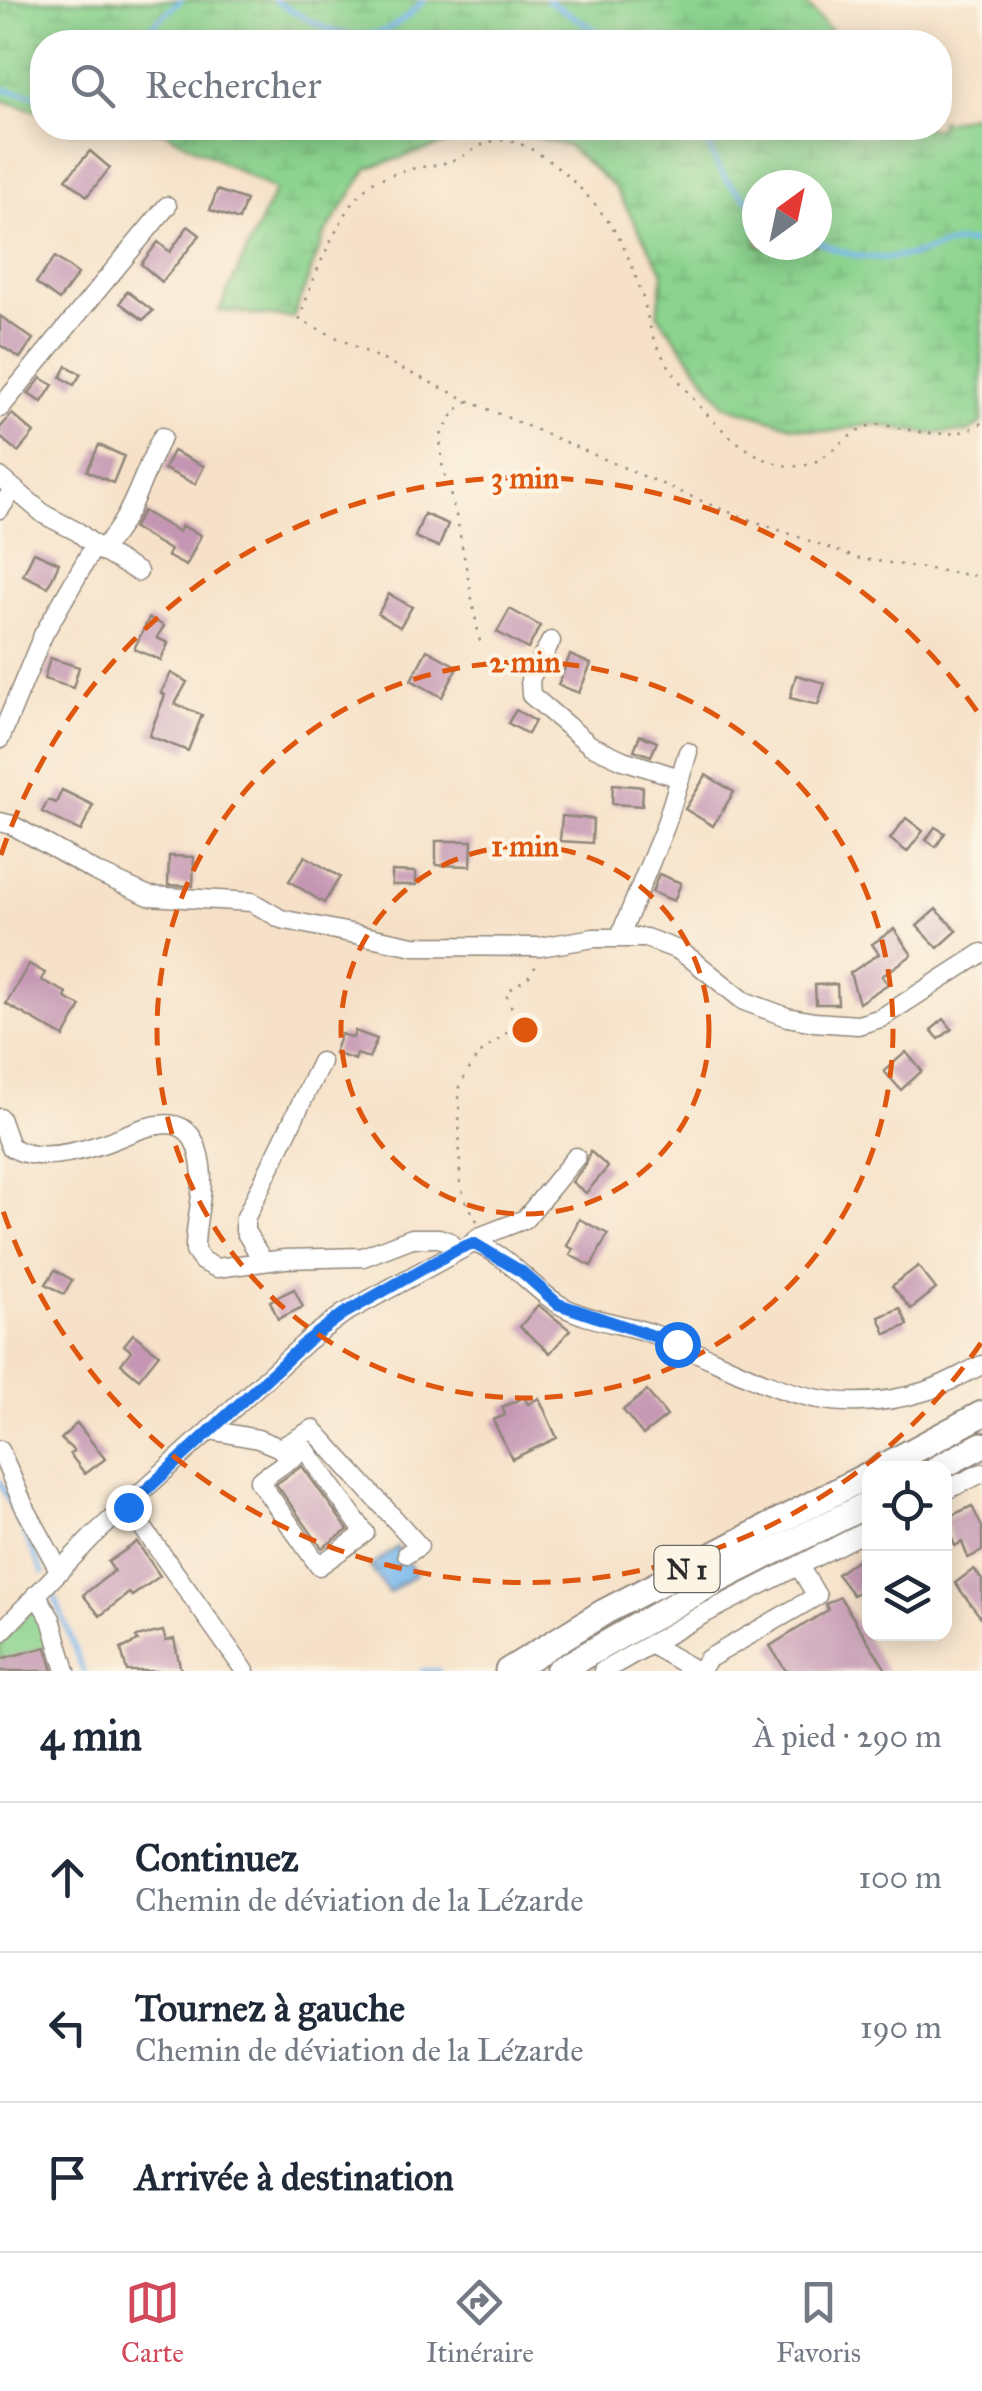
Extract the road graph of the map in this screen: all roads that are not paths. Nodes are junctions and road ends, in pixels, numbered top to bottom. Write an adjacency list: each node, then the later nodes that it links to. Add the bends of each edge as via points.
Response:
1 (167, 206): 2 (street)
2 (0, 408)
3 (162, 437): 6 (street, via 114,538)
4 (6, 484): 5 (street); 6 (street)
5 (0, 509)
6 (97, 547): 7 (street); 9 (street, via 43,636)
7 (138, 572)
8 (551, 641): 11 (street, via 530,679 531,695 590,746)
9 (0, 740)
10 (688, 752): 11 (street)
11 (680, 778): 13 (street)
12 (0, 822): 13 (street, via 150,896 252,902 281,919 414,946 524,947)
13 (620, 936): 14 (street, via 678,950 764,1009 840,1025 880,1018)
14 (982, 954)
15 (321, 1062): 19 (street, via 245,1219)
16 (0, 1118): 19 (street, via 10,1146 32,1157 174,1124 191,1138 202,1166 195,1238 202,1261 217,1268)
17 (576, 1157): 18 (street, via 526,1219)
18 (469, 1243): 19 (street, via 412,1238 363,1257); 20 (street, via 575,1312 656,1335 764,1384 820,1400 876,1402 928,1390); 22 (street, via 343,1314)
19 (263, 1261)
20 (982, 1365)
21 (982, 1414): 26 (highway)
22 (210, 1430): 25 (street, via 258,1438); 31 (street)
23 (982, 1446): 27 (highway)
24 (0, 1450): 36 (street)
25 (285, 1454): 25 (street, via 259,1482 319,1566 365,1533 305,1449); 34 (street, via 313,1429 419,1546)
26 (894, 1461)
27 (952, 1461)
28 (982, 1474): 30 (street)
29 (862, 1478): 42 (highway, N 1, via 604,1612)
30 (952, 1487)
31 (128, 1507): 36 (street); 41 (street)
32 (862, 1508): 43 (highway, N 1)
33 (862, 1533): 35 (street)
34 (407, 1554)
35 (799, 1566): 39 (street); 45 (street, via 818,1596)
36 (59, 1570): 37 (street)
37 (36, 1594): 38 (street); 40 (street)
38 (0, 1633)
39 (650, 1644): 44 (street); 45 (street)
40 (66, 1671)
41 (245, 1671)
42 (508, 1671)
43 (558, 1671)
44 (602, 1671)
45 (698, 1671)

